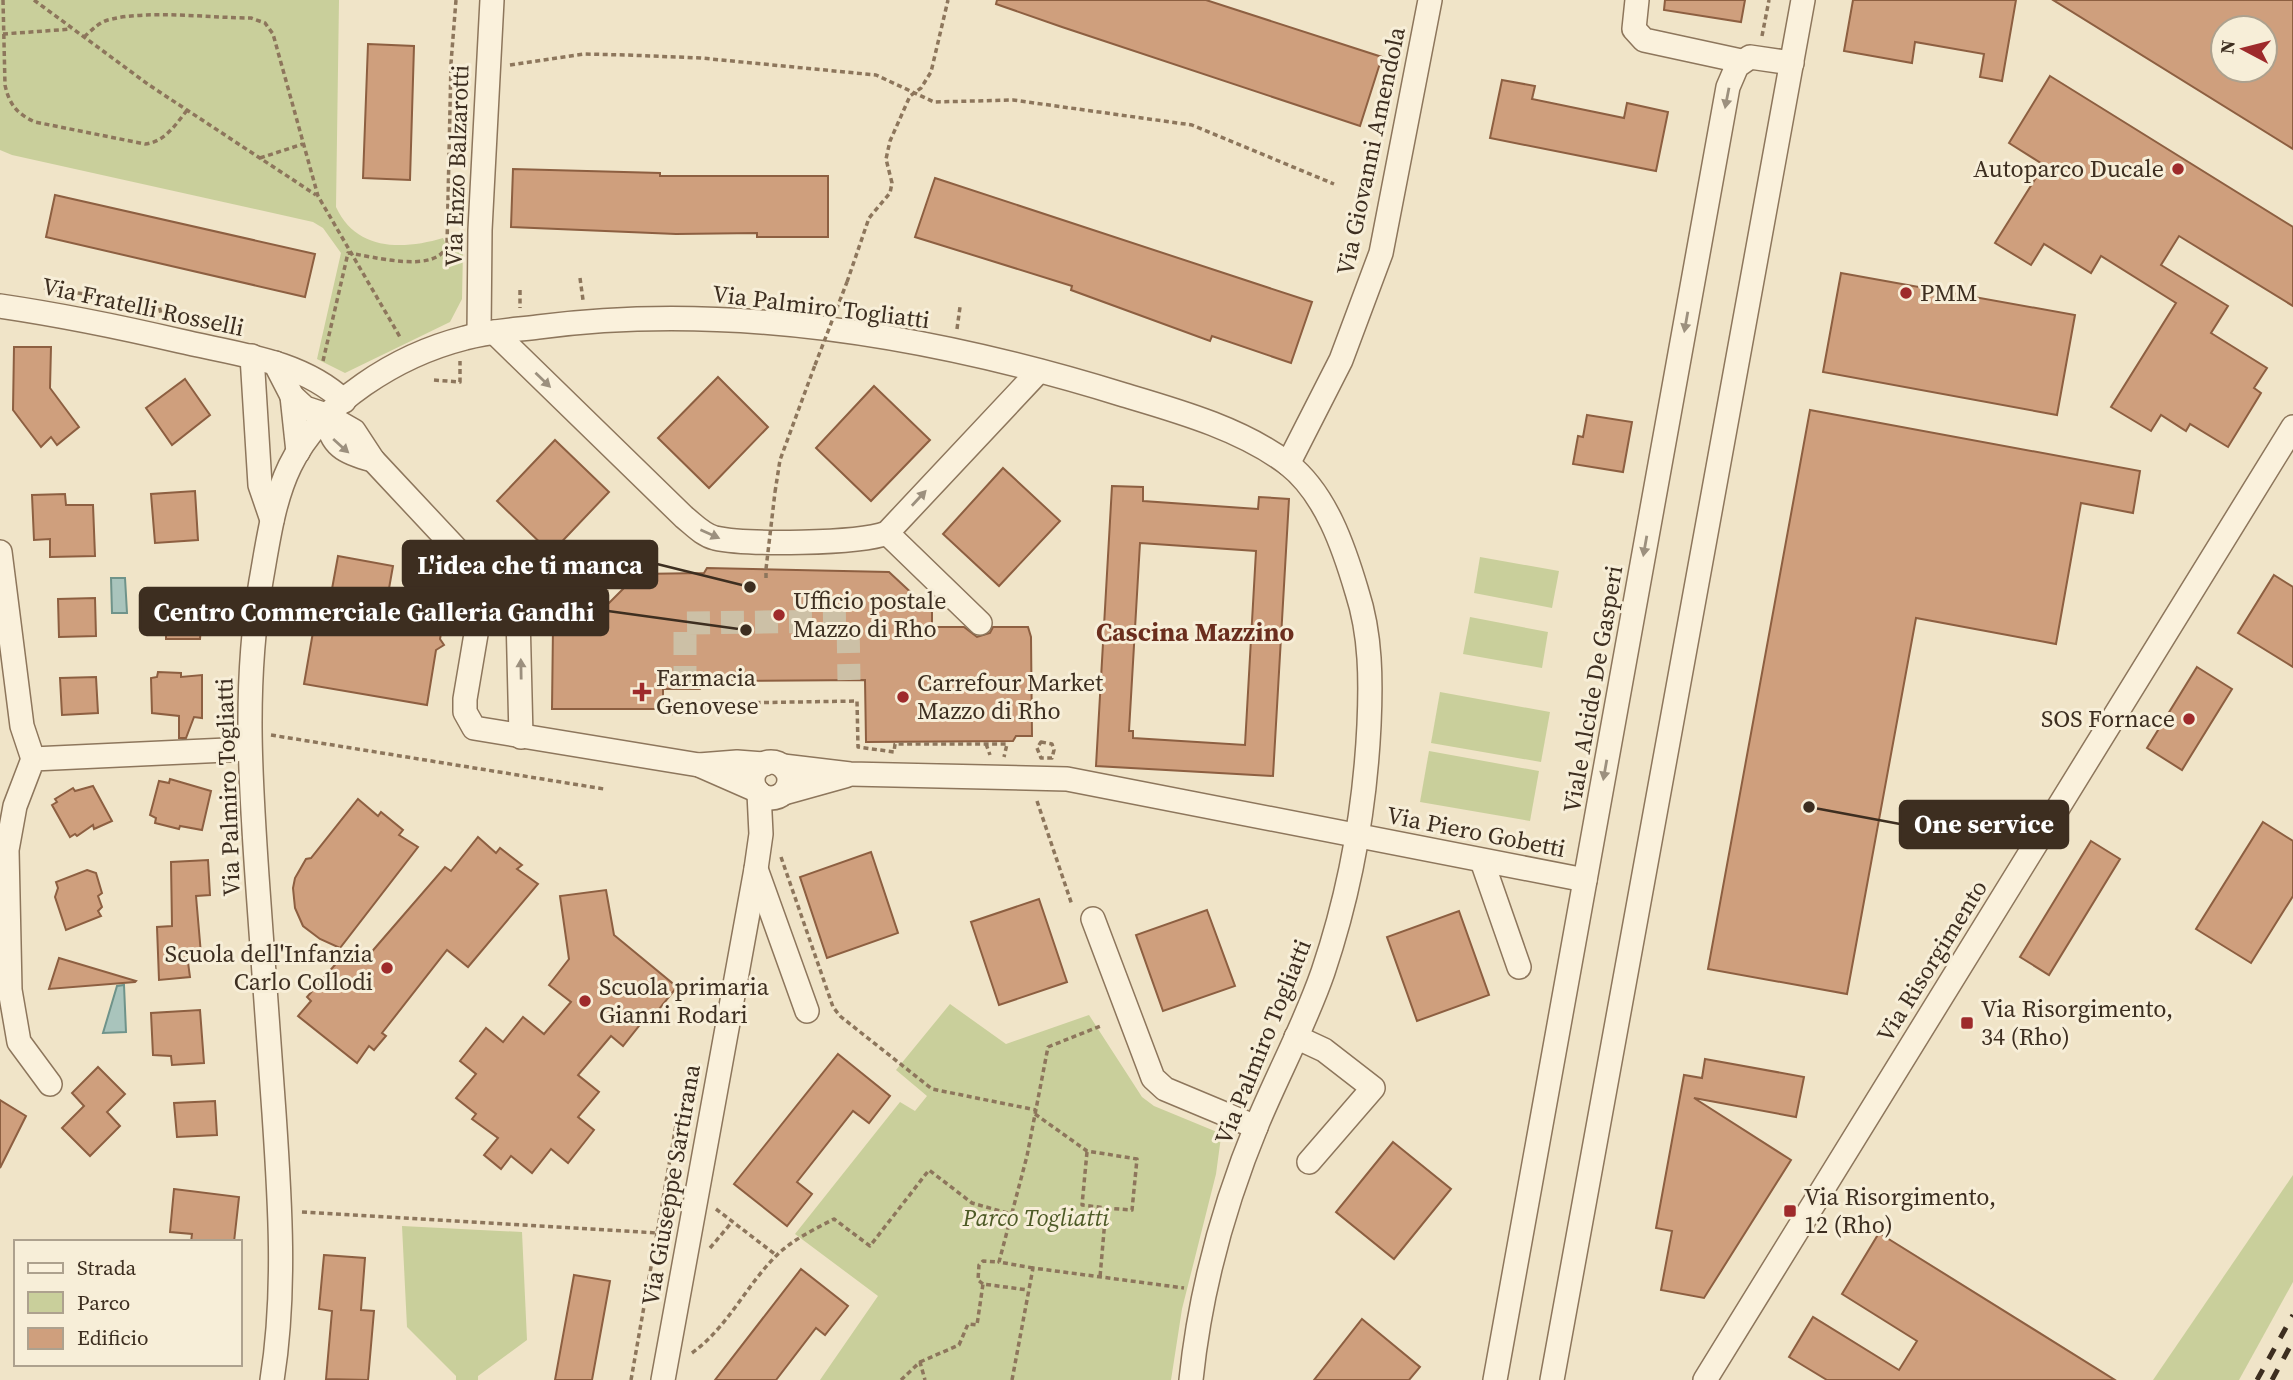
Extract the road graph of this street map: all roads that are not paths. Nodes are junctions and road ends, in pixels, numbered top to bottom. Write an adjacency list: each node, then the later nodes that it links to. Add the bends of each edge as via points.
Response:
1 (492, 0): 8 (street, Via Enzo Balzarotti, via 479,242)
2 (1430, 0): 18 (street, Via Giovanni Amendola, via 1381,253 1341,360)
3 (1637, 0): 5 (street, via 1634,29 1644,40)
4 (1803, 0): 6 (street)
5 (1741, 61): 6 (street, via 1758,55); 34 (street, Viale Alcide De Gasperi, one-way to 34, via 1728,87)
6 (1792, 63): 46 (street)
7 (0, 306): 9 (street, Via Fratelli Rosselli, via 76,317)
8 (487, 333): 11 (street, Via Palmiro Togliatti, via 616,320 741,321 955,351); 12 (street, Via Palmiro Togliatti, via 408,360); 20 (street, one-way to 20, via 705,535 745,541 862,540)
9 (252, 356): 10 (street, Via Fratelli Rosselli); 19 (street, via 260,485)
10 (275, 363): 13 (street); 14 (street, Via Fratelli Rosselli, via 316,381)
11 (1039, 370): 18 (street, Via Palmiro Togliatti, via 1190,416 1252,442); 20 (street, one-way to 11)
12 (364, 387): 14 (street, Via Palmiro Togliatti); 16 (street, via 360,418)
13 (292, 396): 14 (street, via 305,408); 17 (street)
14 (335, 408): 16 (street, via 334,442 350,454); 17 (street, Via Palmiro Togliatti)
15 (2293, 427): 47 (street, Via Risorgimento)
16 (368, 450): 22 (street)
17 (298, 452): 19 (street, Via Palmiro Togliatti)
18 (1288, 464): 31 (street, Via Palmiro Togliatti, via 1326,511 1363,616 1370,700)
19 (272, 520): 25 (street, Via Palmiro Togliatti, via 251,642)
20 (887, 533): 23 (street)
21 (0, 552): 26 (street, via 22,726)
22 (485, 580): 24 (street, one-way to 22, via 520,623); 24 (street, via 465,712 481,731)
23 (980, 623)
24 (522, 737): 27 (street)
25 (248, 740): 26 (street); 42 (street, Via Palmiro Togliatti, via 279,1210 279,1313)
26 (33, 759): 39 (street, via 15,806 8,850 10,990 19,1042)
27 (699, 765): 28 (street); 30 (street)
28 (774, 765): 29 (street); 30 (street, via 789,782); 30 (street, Via Giuseppe Sartirana, via 754,778)
29 (850, 774): 30 (street); 31 (street, Via Piero Gobetti, via 1067,779)
30 (770, 793): 33 (street, Via Giuseppe Sartirana)
31 (1357, 837): 32 (street, Via Piero Gobetti); 38 (street, Via Palmiro Togliatti, via 1333,940)
32 (1482, 860): 34 (street, Via Piero Gobetti); 36 (street)
33 (756, 869): 37 (street); 43 (street, Via Giuseppe Sartirana)
34 (1585, 880): 45 (street, Viale Alcide De Gasperi)
35 (1093, 919): 40 (street, via 1153,1077 1165,1089)
36 (1519, 967)
37 (807, 1011)
38 (1296, 1037): 40 (street, Via Palmiro Togliatti); 41 (street, via 1324,1050 1373,1088)
39 (50, 1084)
40 (1256, 1128): 44 (street, Via Palmiro Togliatti, via 1216,1247)
41 (1309, 1162)
42 (272, 1380)
43 (663, 1380)
44 (1191, 1380)
45 (1495, 1380)
46 (1552, 1380)
47 (1705, 1380)

